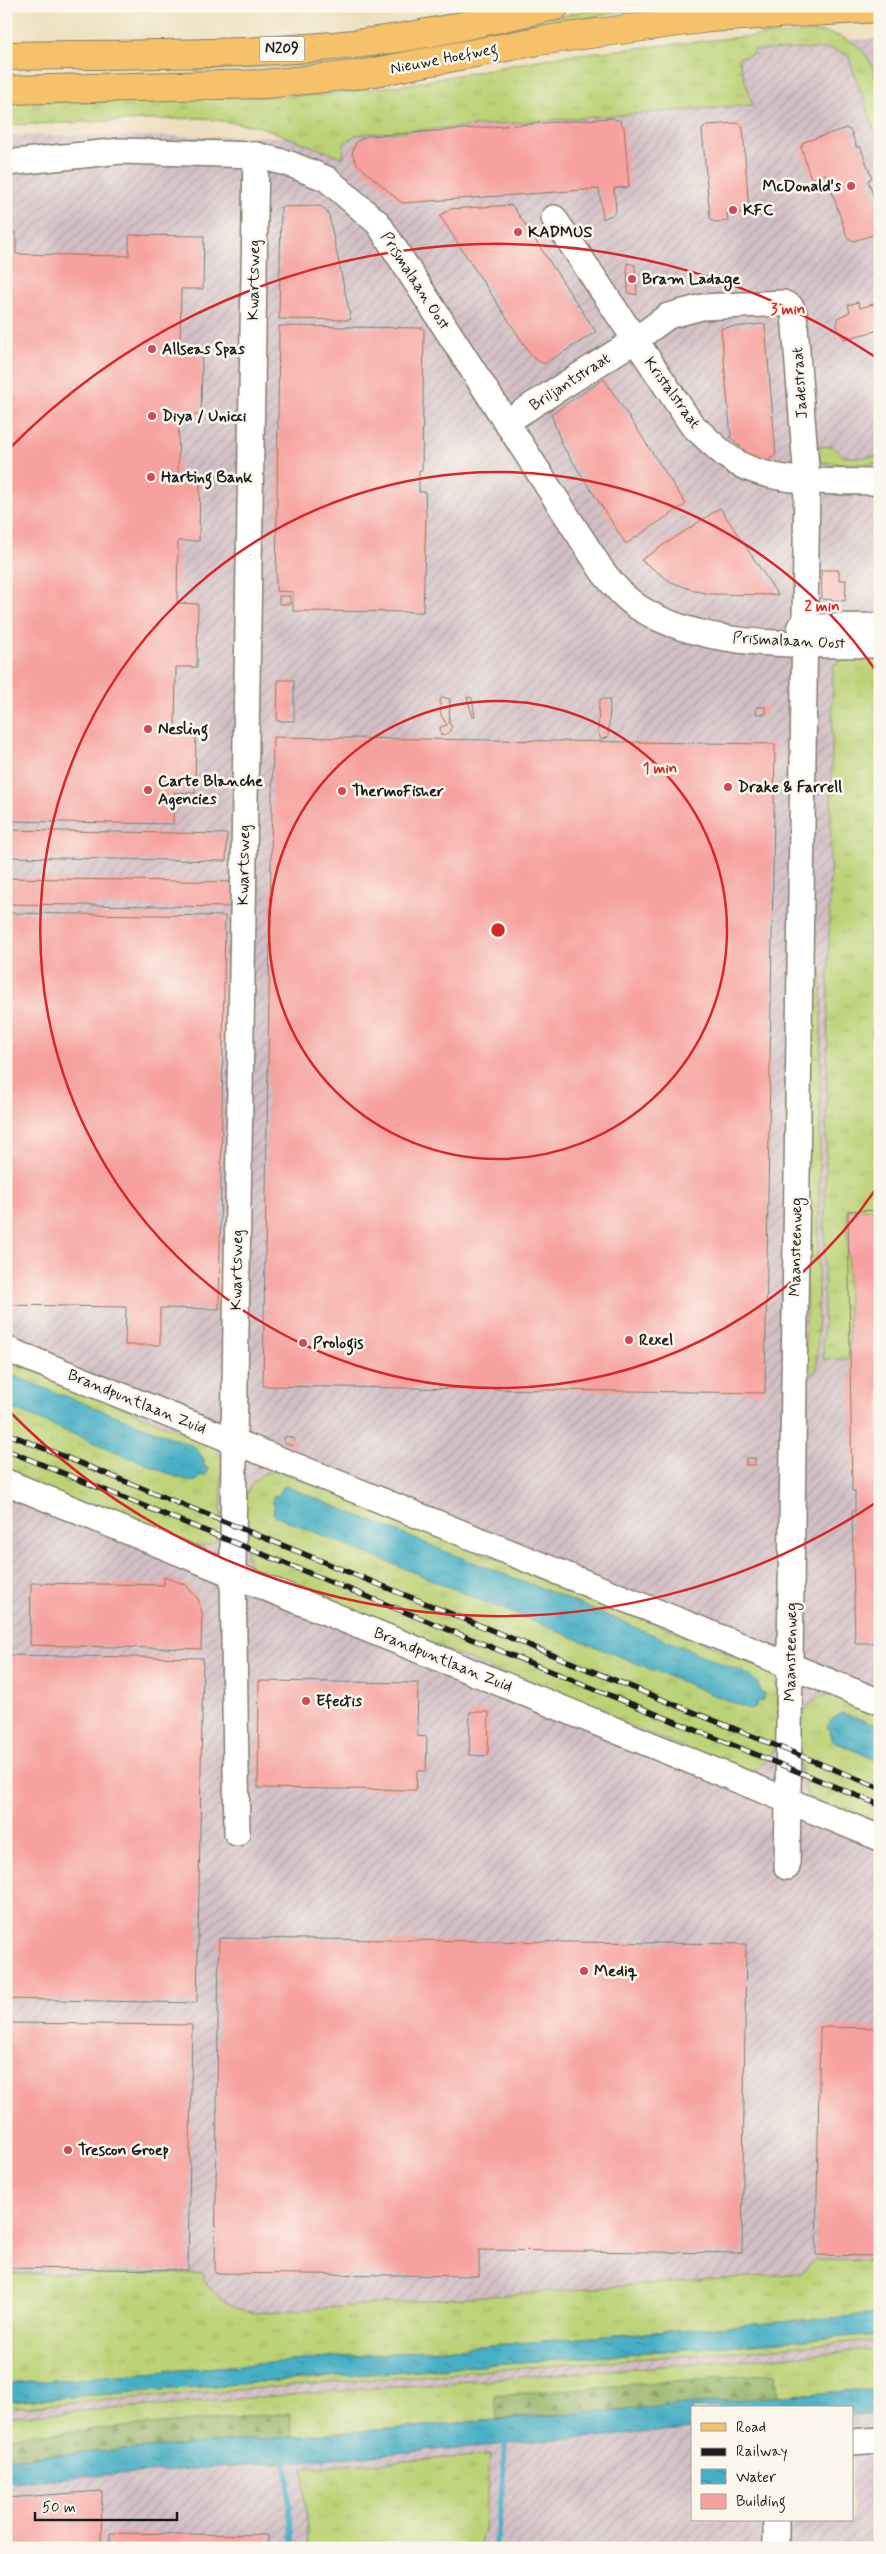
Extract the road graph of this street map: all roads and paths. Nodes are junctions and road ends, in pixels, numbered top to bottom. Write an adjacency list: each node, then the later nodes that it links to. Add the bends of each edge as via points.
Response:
1 (555, 6): 3 (main road, Nieuwe Hoefweg / N209, via 416,35 354,44 258,50)
2 (880, 8): 4 (main road, Nieuwe Hoefweg / N209, via 709,18 538,41 364,74 275,83)
3 (6, 56)
4 (6, 90)
5 (256, 155): 6 (street, Prismalaan Oost, via 121,151); 9 (street, Prismalaan Oost, via 327,179 378,223); 16 (street, Kwartsweg)
6 (6, 163)
7 (554, 218): 8 (street, Kristalstraat)
8 (634, 340): 9 (street, Briljantstraat); 10 (street, Kristalstraat, via 692,425 718,449 743,466); 10 (street, Jadestraat, via 668,316 686,310 783,303 791,307 796,330)
9 (506, 422): 13 (street, Prismalaan Oost, via 603,572 640,609 665,622 699,632 751,627)
10 (807, 480): 11 (street, Kristalstraat); 13 (street, Jadestraat)
11 (880, 482)
12 (880, 626): 13 (street, Prismalaan Oost)
13 (804, 635): 14 (street, Prismalaan Oost); 19 (street, Maansteenweg)
14 (880, 645)
15 (6, 1349): 16 (street, Brandpuntlaan Zuid)
16 (234, 1442): 18 (street, Kwartsweg); 19 (street, Brandpuntlaan Zuid)
17 (6, 1482): 18 (street, Brandpuntlaan Zuid)
18 (233, 1575): 21 (street, Brandpuntlaan Zuid); 22 (street, Kwartsweg)
19 (790, 1666): 20 (street, Brandpuntlaan Zuid); 21 (street, Maansteenweg)
20 (880, 1702)
21 (788, 1800): 23 (street, Brandpuntlaan Zuid); 24 (street, Maansteenweg)
22 (237, 1834)
23 (880, 1838)
24 (787, 1867)
25 (880, 2440): 26 (street)
26 (854, 2442)
27 (776, 2522): 28 (street)
28 (776, 2548)

